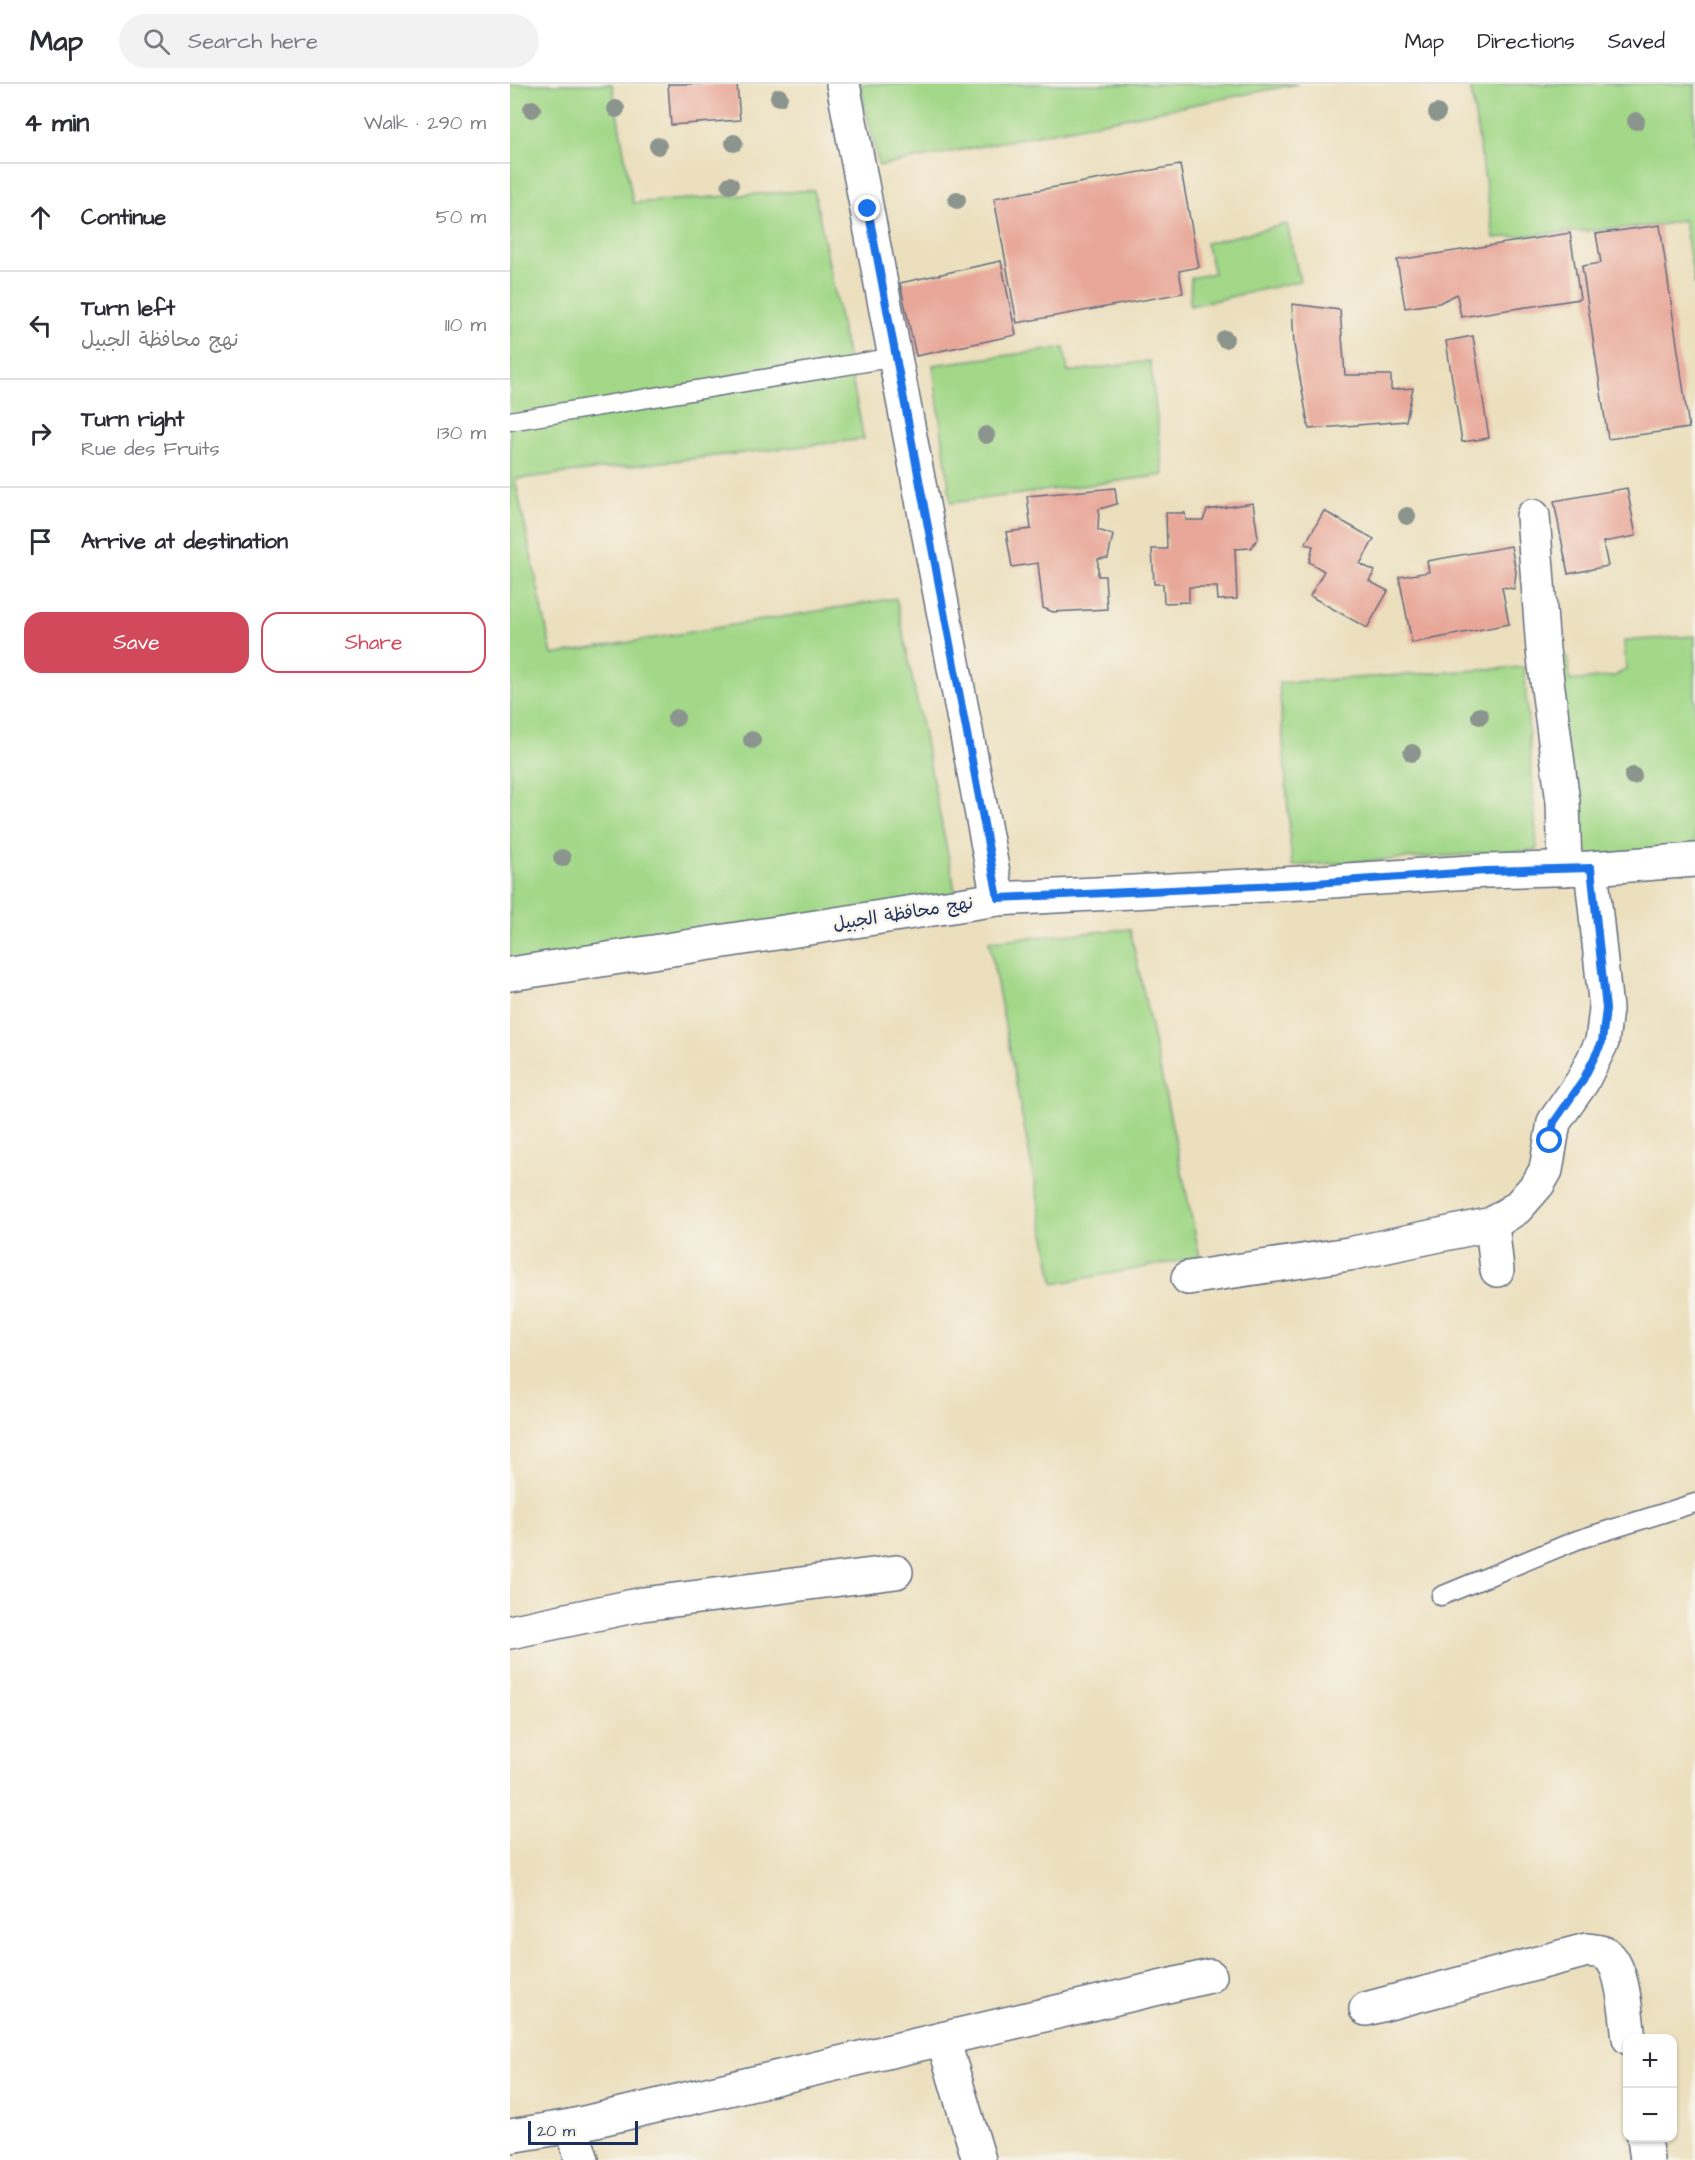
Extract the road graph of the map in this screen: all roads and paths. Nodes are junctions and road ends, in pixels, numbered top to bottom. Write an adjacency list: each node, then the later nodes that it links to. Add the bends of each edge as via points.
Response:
1 (843, 84): 2 (street)
2 (896, 357): 3 (lane); 7 (street)
3 (510, 421)
4 (1533, 516): 6 (street, via 1543,650 1563,802)
5 (1695, 860): 6 (street, نهج محافظة الجبيل)
6 (1578, 869): 7 (street, نهج محافظة الجبيل); 9 (street, via 1606,1009 1602,1042 1582,1082 1554,1122 1546,1170 1538,1184 1517,1208)
7 (998, 898): 8 (street, نهج محافظة الجبيل)
8 (510, 974)
9 (1492, 1224): 10 (street); 11 (street, via 1349,1254)
10 (1497, 1270)
11 (1188, 1278)
12 (1695, 1503): 14 (lane, via 1577,1540)
13 (896, 1572): 15 (street, via 643,1604)
14 (1441, 1596)
15 (510, 1632)
16 (1210, 1976): 19 (street)
17 (1366, 2009): 18 (street, via 1587,1950 1604,1953 1612,1960 1619,1975)
18 (1628, 2034)
19 (943, 2039): 20 (street); 24 (street)
20 (571, 2126): 21 (street); 23 (street)
21 (510, 2136)
22 (1645, 2142): 25 (street)
23 (582, 2160)
24 (979, 2160)
25 (1647, 2160)

